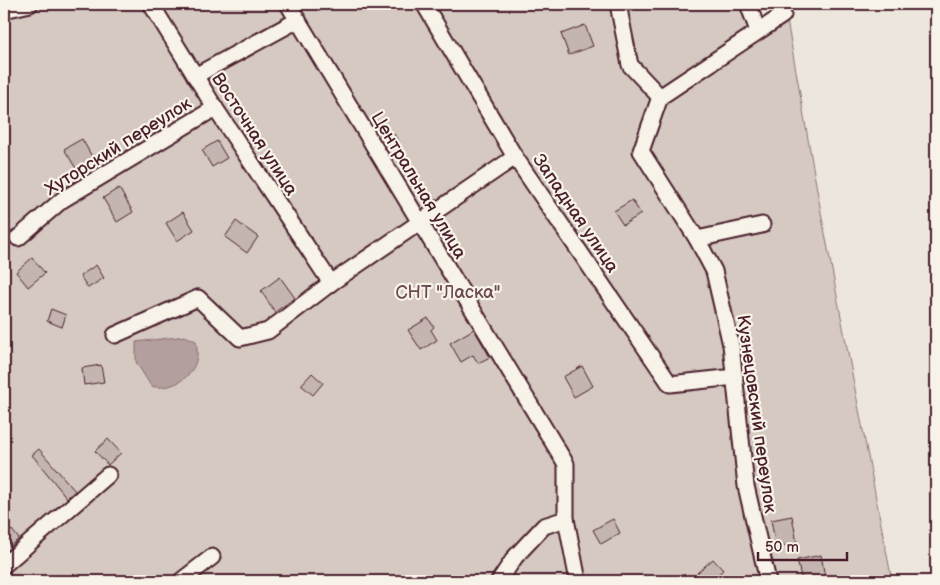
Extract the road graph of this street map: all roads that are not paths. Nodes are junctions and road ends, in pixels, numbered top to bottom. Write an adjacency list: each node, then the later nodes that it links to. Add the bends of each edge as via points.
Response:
1 (30, 4): 7 (street)
2 (151, 4): 11 (street, Восточная улица)
3 (288, 4): 9 (street, Центральная улица)
4 (424, 4): 14 (street, Западная улица)
5 (618, 4): 12 (street, via 630,65)
6 (748, 4): 10 (street)
7 (4, 10)
8 (783, 15): 10 (street)
9 (298, 20): 11 (street); 15 (street, Центральная улица)
10 (758, 32): 12 (street)
11 (195, 76): 13 (street, Восточная улица)
12 (660, 97): 18 (street, Кузнецовский переулок, via 641,151)
13 (215, 108): 17 (street, Хуторский переулок, via 62,200); 19 (street, Восточная улица)
14 (515, 157): 15 (street); 21 (street, Западная улица, via 670,384)
15 (418, 222): 19 (street); 23 (street, Центральная улица, via 566,464)
16 (762, 225): 18 (street)
17 (18, 238)
18 (697, 239): 21 (street, Кузнецовский переулок, via 714,271 731,345)
19 (331, 283): 20 (street, via 268,331 240,338 198,298)
20 (114, 335)
21 (734, 377): 29 (street, Кузнецовский переулок, via 746,486)
22 (108, 475): 25 (street)
23 (566, 519): 27 (street, via 544,526 515,557); 28 (street, Центральная улица)
24 (212, 556): 26 (street)
25 (4, 565)
26 (181, 581)
27 (499, 581)
28 (578, 581)
29 (768, 581)

